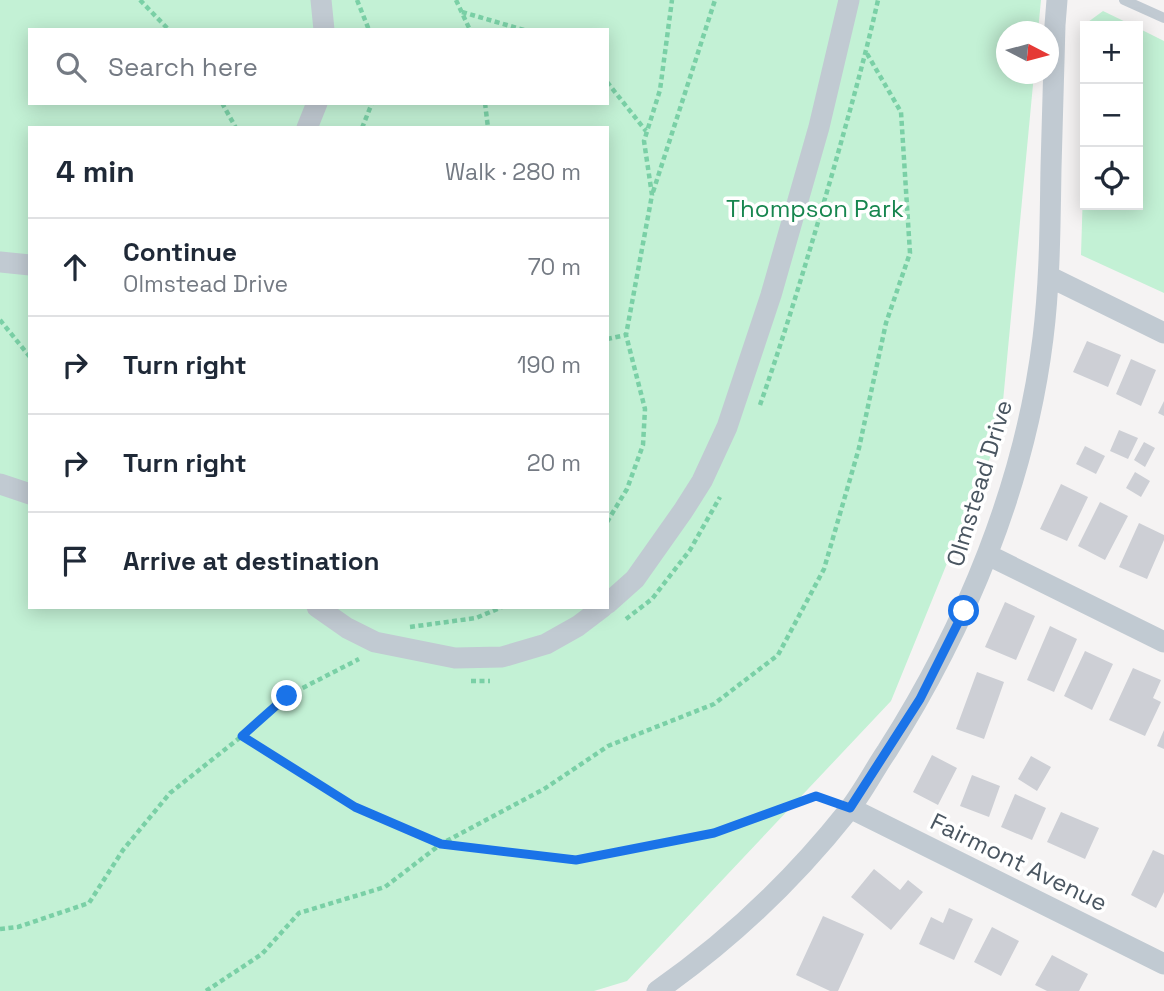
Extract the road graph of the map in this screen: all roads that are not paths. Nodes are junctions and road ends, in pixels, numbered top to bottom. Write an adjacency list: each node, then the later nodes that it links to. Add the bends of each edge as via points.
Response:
1 (321, 0): 6 (street)
2 (849, 0): 16 (street, via 819,127 727,427 684,511 635,579)
3 (1058, 0): 11 (street, Olmstead Drive)
4 (1124, 0): 5 (lane)
5 (1164, 18)
6 (324, 28)
7 (316, 105): 8 (street)
8 (308, 126)
9 (0, 262): 10 (street)
10 (28, 265)
11 (1049, 276): 12 (street); 15 (street, Olmstead Drive, via 1043,341 1024,438)
12 (1164, 333)
13 (0, 484): 14 (street)
14 (28, 493)
15 (988, 555): 19 (street); 20 (street, Olmstead Drive, via 920,699)
16 (609, 602)
17 (320, 609): 18 (street, via 347,628 382,643 455,658 502,657 546,644)
18 (600, 609)
19 (1164, 642)
20 (850, 808): 21 (street, Fairmont Avenue); 22 (street, Olmstead Drive, via 761,906)
21 (1164, 964)
22 (657, 991)

